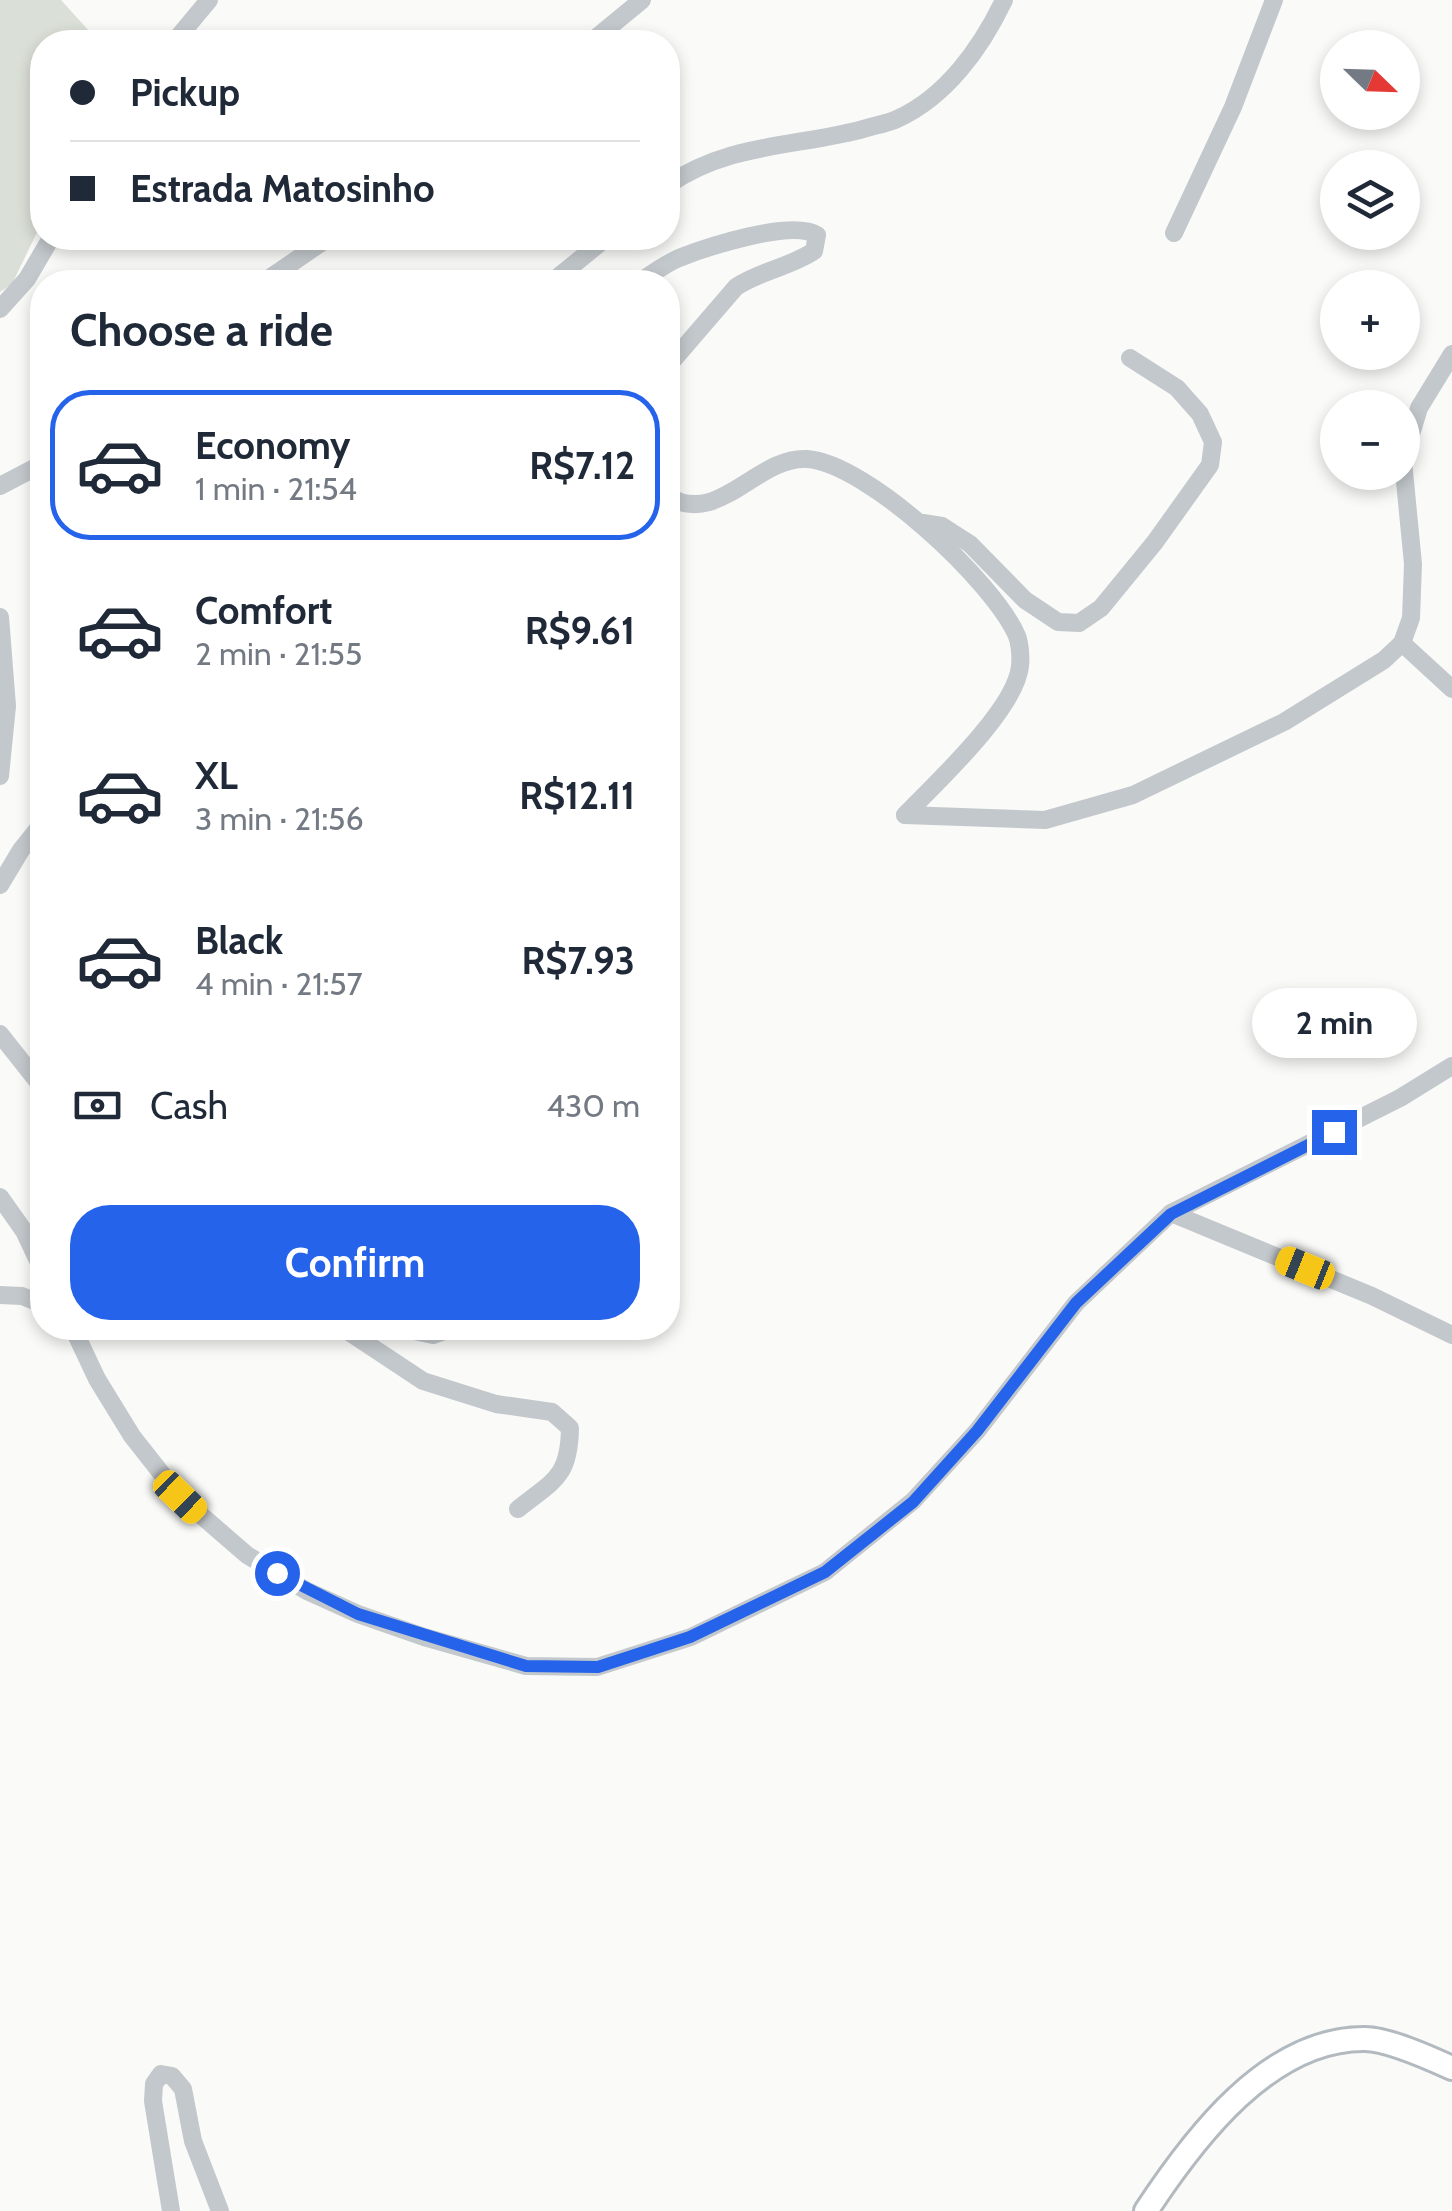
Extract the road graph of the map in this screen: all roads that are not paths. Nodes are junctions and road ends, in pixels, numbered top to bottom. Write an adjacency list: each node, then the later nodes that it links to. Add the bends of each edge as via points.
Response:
1 (210, 0): 5 (street)
2 (642, 0): 6 (street)
3 (1004, 0): 7 (street, via 965,64 929,102 894,121 754,148)
4 (1274, 0): 8 (street, via 1234,106)
5 (184, 30)
6 (606, 30)
7 (680, 176)
8 (1174, 232)
9 (311, 250): 11 (street)
10 (591, 250): 12 (street)
11 (281, 270)
12 (567, 270)
13 (659, 270): 16 (street, via 732,240 802,230 817,236 814,251 802,259 736,288)
14 (30, 274): 15 (street)
15 (0, 309)
16 (680, 352)
17 (1452, 354): 24 (street, via 1420,408 1403,462 1413,564 1411,618)
18 (1130, 358): 22 (street, via 1177,388 1200,414 1212,454 1166,527 1101,608 1080,623 1058,622 970,544 942,526)
19 (30, 470): 20 (street)
20 (0, 486)
21 (680, 502): 22 (street, via 714,502 775,464 804,458 845,470)
22 (923, 523): 24 (street, via 1018,638 1020,669 1009,698 905,815 1046,820 1133,795 1284,722)
23 (0, 617): 26 (street, via 6,706)
24 (1402, 643): 25 (street)
25 (1452, 690)
26 (0, 776)
27 (30, 842): 28 (street)
28 (0, 886)
29 (0, 1034): 31 (street)
30 (1452, 1066): 33 (street)
31 (30, 1072)
32 (0, 1197): 34 (street)
33 (1171, 1214): 37 (street); 38 (street, via 1076,1303 913,1502 825,1572 690,1637 598,1667 526,1666 424,1636 307,1591 247,1556 180,1497 132,1436)
34 (30, 1244)
35 (0, 1295): 36 (street)
36 (30, 1299)
37 (1452, 1335)
38 (80, 1340)
39 (361, 1340): 40 (street, via 422,1381 496,1404 552,1412 570,1428 570,1458 558,1477)
40 (518, 1509)
41 (1452, 2068): 44 (street, via 1370,2038 1323,2042 1265,2076 1210,2122)
42 (171, 2211): 43 (street, via 153,2101 161,2074 183,2089 192,2141)
43 (220, 2211)
44 (1146, 2211)

